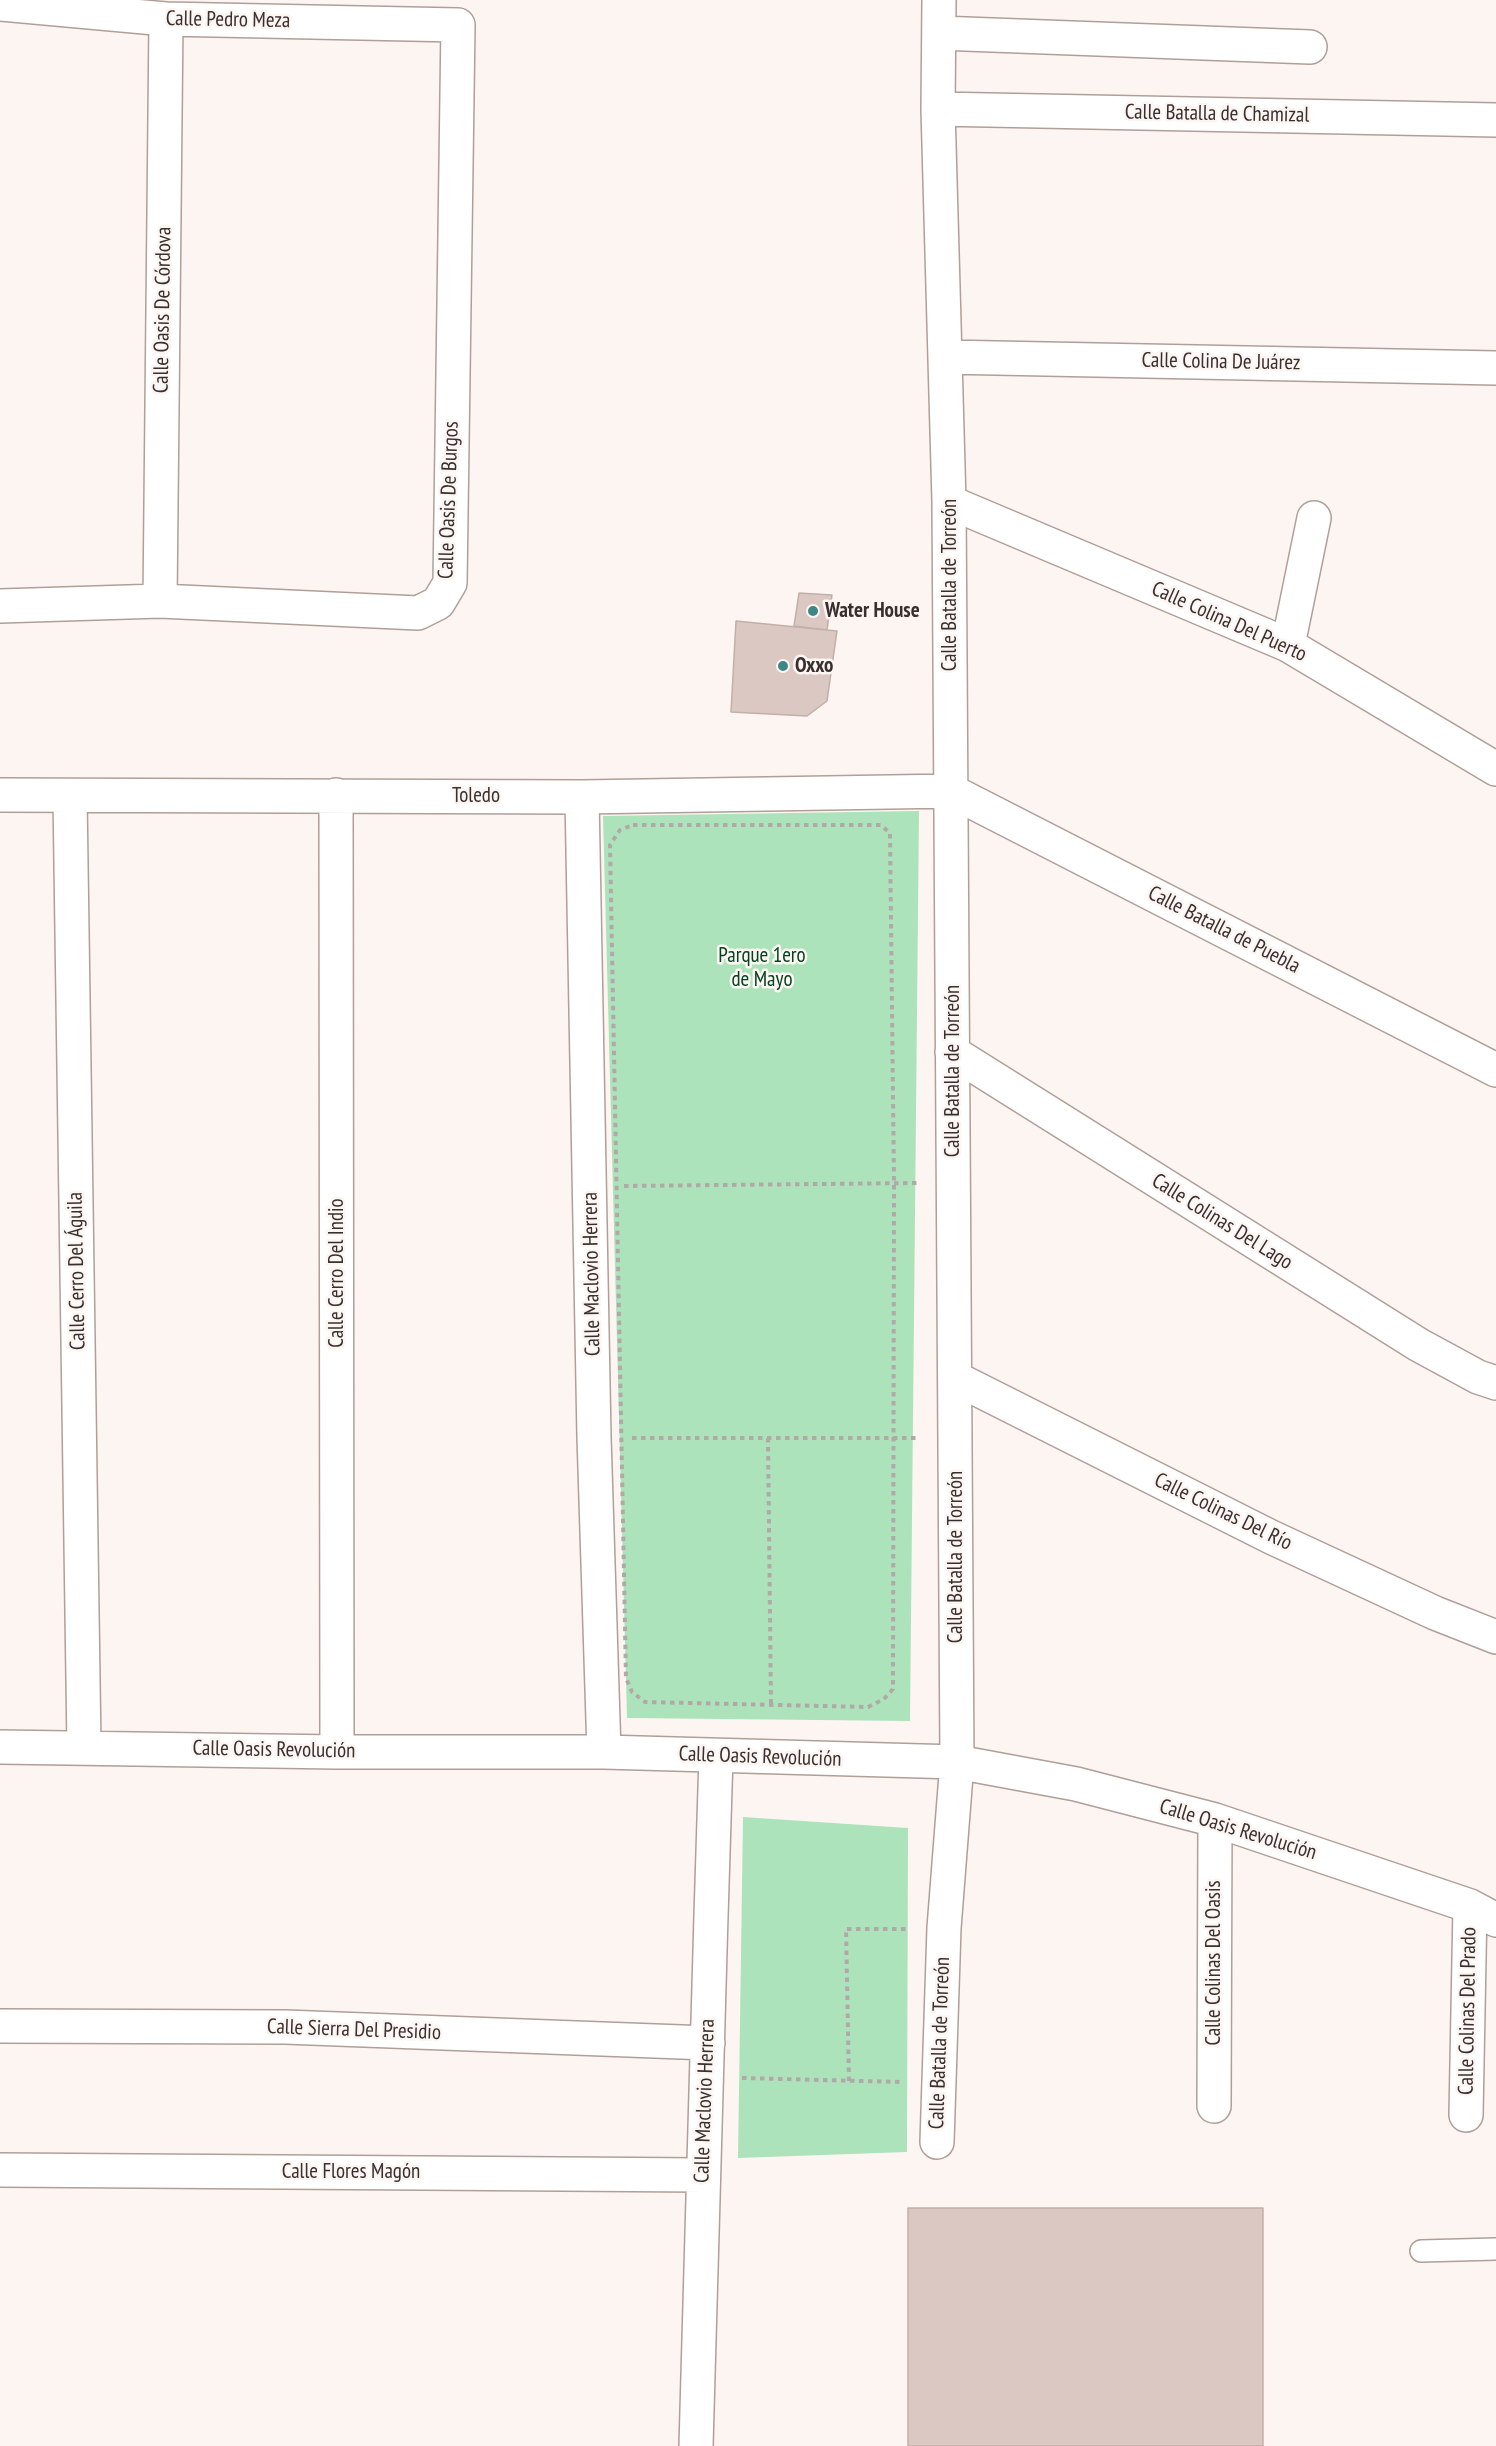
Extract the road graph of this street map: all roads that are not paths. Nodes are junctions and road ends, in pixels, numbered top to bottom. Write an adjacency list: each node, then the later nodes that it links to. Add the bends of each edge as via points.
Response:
1 (939, 0): 5 (street, Calle Batalla de Torreón)
2 (0, 4): 3 (street, Calle Pedro Meza)
3 (166, 19): 4 (street, Calle Pedro Meza); 13 (street, Calle Oasis De Córdova)
4 (458, 25): 13 (street, Calle Oasis De Burgos, via 450,583 438,603 418,613)
5 (939, 33): 6 (street); 7 (street, Calle Batalla de Torreón)
6 (1310, 47)
7 (938, 109): 8 (street, Calle Batalla de Chamizal); 9 (street, Calle Batalla de Torreón)
8 (1496, 120)
9 (946, 357): 10 (street, Calle Colina De Juárez); 11 (street, Calle Batalla de Torreón)
10 (1496, 368)
11 (950, 502): 15 (street, Calle Colina Del Puerto); 17 (street, Calle Batalla de Torreón)
12 (1314, 518): 15 (street)
13 (160, 601): 14 (street, Calle Oasis De Burgos)
14 (0, 606)
15 (1288, 645): 16 (street, Calle Colina Del Puerto)
16 (1496, 769)
17 (951, 790): 21 (street, Toledo); 22 (street, Calle Batalla de Torreón); 23 (street, Calle Batalla de Puebla)
18 (0, 795): 20 (street, Toledo)
19 (336, 795): 20 (street, Toledo); 21 (street, Toledo); 29 (street, Calle Cerro Del Indio)
20 (70, 796): 28 (street, Calle Cerro Del Águila)
21 (582, 797): 30 (street, Calle Maclovio Herrera, via 603,1186 608,1438)
22 (952, 1052): 24 (street, Calle Batalla de Torreón); 25 (street, Calle Colinas Del Lago, via 1419,1345)
23 (1496, 1070)
24 (955, 1378): 26 (street, Calle Colinas Del Río, via 1271,1537 1435,1614); 32 (street, Calle Batalla de Torreón)
25 (1496, 1383)
26 (1496, 1636)
27 (0, 1747): 28 (street, Calle Oasis Revolución)
28 (84, 1747): 29 (street, Calle Oasis Revolución)
29 (337, 1752): 30 (street, Calle Oasis Revolución)
30 (604, 1752): 31 (street, Calle Oasis Revolución)
31 (716, 1756): 32 (street, Calle Oasis Revolución); 36 (street, Calle Maclovio Herrera)
32 (957, 1762): 33 (street, Calle Oasis Revolución, via 1076,1784); 39 (street, Calle Batalla de Torreón, via 944,1928)
33 (1215, 1820): 34 (street, Calle Oasis Revolución); 37 (street, Calle Colinas Del Oasis)
34 (1483, 1913): 38 (street, Calle Colinas Del Prado)
35 (0, 2026): 36 (street, Calle Sierra Del Presidio, via 285,2027)
36 (708, 2043): 41 (street, Calle Maclovio Herrera)
37 (1214, 2106)
38 (1466, 2115)
39 (937, 2142)
40 (0, 2170): 41 (street, Calle Flores Magón)
41 (702, 2175): 44 (street, Calle Maclovio Herrera)
42 (1496, 2249): 43 (lane)
43 (1420, 2251)
44 (696, 2446)

